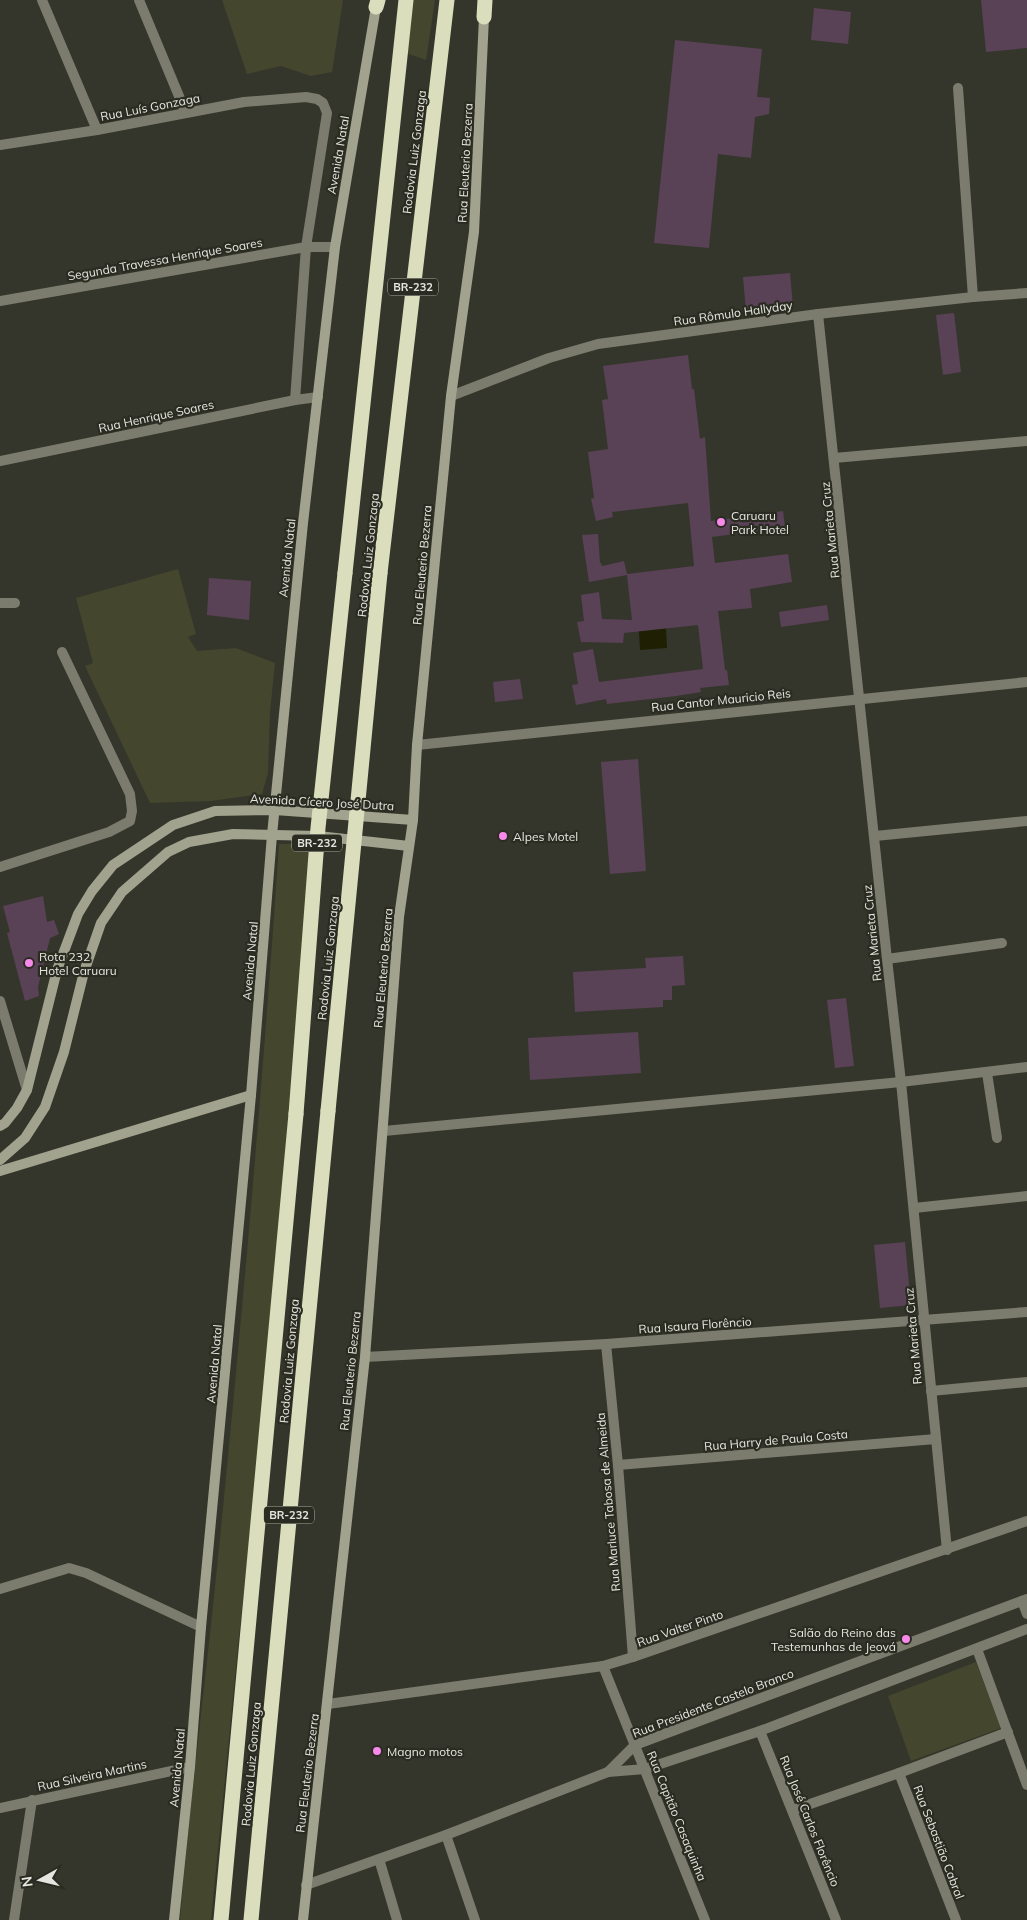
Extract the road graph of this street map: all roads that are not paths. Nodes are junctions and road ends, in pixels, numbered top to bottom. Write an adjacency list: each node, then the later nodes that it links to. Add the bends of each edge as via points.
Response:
1 (42, 0): 10 (street)
2 (139, 0): 9 (street)
3 (406, 0): 87 (highway, Rodovia Luiz Gonzaga / BR-232, bridge, via 318,828 296,1114)
4 (447, 0): 88 (highway, Rodovia Luiz Gonzaga / BR-232, bridge, via 380,573)
5 (485, 0): 7 (highway)
6 (377, 4): 13 (street, Avenida Natal)
7 (484, 17): 18 (street, Rua Eleuterio Bezerra, via 474,232)
8 (958, 88): 15 (street)
9 (186, 113): 10 (street, Rua Luís Gonzaga); 12 (street, Rua Luís Gonzaga, via 244,102 306,97 322,103 326,113)
10 (97, 130): 11 (street, Rua Luís Gonzaga)
11 (0, 145)
12 (306, 246): 13 (street, Segunda Travessa Henrique Soares); 16 (street, Segunda Travessa Henrique Soares); 20 (street)
13 (335, 247): 19 (street, Avenida Natal)
14 (1027, 293): 15 (street, Rua Rômulo Hallyday)
15 (973, 297): 17 (street, Rua Rômulo Hallyday)
16 (0, 300)
17 (818, 314): 18 (street, Rua Rômulo Hallyday, via 598,344 549,358); 22 (street, Rua Marieta Cruz)
18 (451, 396): 29 (street, Rua Eleuterio Bezerra)
19 (318, 397): 20 (street, Rua Henrique Soares); 30 (street, Avenida Natal)
20 (295, 400): 23 (street, Rua Henrique Soares)
21 (1027, 441): 22 (street)
22 (834, 458): 28 (street, Rua Marieta Cruz)
23 (0, 461)
24 (0, 602): 25 (street)
25 (15, 603)
26 (62, 652): 36 (street, via 130,794 130,821 109,832)
27 (1027, 682): 28 (street, Rua Cantor Mauricio Reis)
28 (860, 698): 29 (street, Rua Cantor Mauricio Reis); 34 (street, Rua Marieta Cruz)
29 (417, 745): 31 (street, Rua Eleuterio Bezerra)
30 (275, 810): 31 (street, Avenida Cícero José Dutra); 33 (street, Avenida Natal); 43 (street, Avenida Cícero José Dutra, via 215,811 172,825 113,865 78,914 57,970)
31 (413, 820): 35 (street, Rua Eleuterio Bezerra)
32 (1027, 820): 34 (street)
33 (272, 835): 35 (street, via 318,836); 44 (street, Avenida Natal); 48 (street, via 233,834 190,842 168,852 122,892 102,923 84,972 64,1052 45,1107 25,1138)
34 (875, 836): 38 (street, Rua Marieta Cruz)
35 (409, 846): 46 (street, Rua Eleuterio Bezerra, via 399,917)
36 (0, 866)
37 (1002, 943): 38 (street)
38 (886, 959): 42 (street, Rua Marieta Cruz)
39 (0, 1001): 43 (street)
40 (1027, 1067): 41 (street)
41 (987, 1073): 42 (street); 47 (street)
42 (901, 1082): 46 (street); 51 (street, Rua Marieta Cruz)
43 (27, 1090): 45 (street, Avenida Cícero José Dutra, via 17,1108)
44 (252, 1095): 49 (street); 65 (street, Avenida Natal)
45 (0, 1126)
46 (384, 1131): 55 (street, Rua Eleuterio Bezerra)
47 (997, 1138)
48 (0, 1160)
49 (0, 1171)
50 (1027, 1196): 51 (street)
51 (914, 1208): 53 (street, Rua Marieta Cruz)
52 (1027, 1312): 53 (street, Rua Isaura Florêncio)
53 (924, 1320): 54 (street, Rua Isaura Florêncio); 57 (street, Rua Marieta Cruz)
54 (606, 1344): 55 (street, Rua Isaura Florêncio); 59 (street, Rua Marluce Tabosa de Almeida)
55 (365, 1357): 70 (street, Rua Eleuterio Bezerra)
56 (1027, 1382): 57 (street)
57 (931, 1391): 58 (street, Rua Marieta Cruz)
58 (936, 1439): 59 (street, Rua Harry de Paula Costa); 61 (street, Rua Marieta Cruz)
59 (618, 1465): 68 (street, Rua Marluce Tabosa de Almeida)
60 (1027, 1520): 61 (street, Rua Valter Pinto)
61 (947, 1550): 68 (street, Rua Valter Pinto)
62 (0, 1589): 65 (street, via 70,1568)
63 (1024, 1600): 64 (street); 73 (street, Rua Presidente Castelo Branco)
64 (1027, 1614)
65 (201, 1627): 74 (street, Avenida Natal)
66 (1027, 1630): 67 (street)
67 (977, 1649): 71 (street); 72 (street)
68 (633, 1657): 69 (street, Rua Valter Pinto)
69 (603, 1666): 70 (street, Rua Valter Pinto); 73 (street, Rua Capitão Casaquinha)
70 (328, 1704): 84 (street, Rua Eleuterio Bezerra)
71 (760, 1731): 75 (street); 81 (street, Rua José Carlos Florêncio)
72 (1008, 1732): 77 (street); 78 (street)
73 (635, 1745): 75 (street, Rua Capitão Casaquinha); 76 (street, Rua Presidente Castelo Branco)
74 (190, 1767): 79 (street, Rua Silveira Martins); 86 (street, Avenida Natal)
75 (645, 1769): 76 (street); 92 (street, Rua Capitão Casaquinha)
76 (608, 1772): 82 (street)
77 (899, 1773): 81 (street); 94 (street, Rua Sebastião Cabral)
78 (1027, 1785)
79 (32, 1800): 80 (street, Rua Silveira Martins); 85 (street)
80 (0, 1808)
81 (793, 1810): 93 (street, Rua José Carlos Florêncio)
82 (446, 1835): 83 (street); 91 (street)
83 (379, 1858): 84 (street); 90 (street)
84 (306, 1884): 89 (street, Rua Eleuterio Bezerra)
85 (14, 1920)
86 (174, 1920)
87 (221, 1920)
88 (251, 1920)
89 (304, 1920)
90 (397, 1920)
91 (475, 1920)
92 (705, 1920)
93 (836, 1920)
94 (956, 1920)

